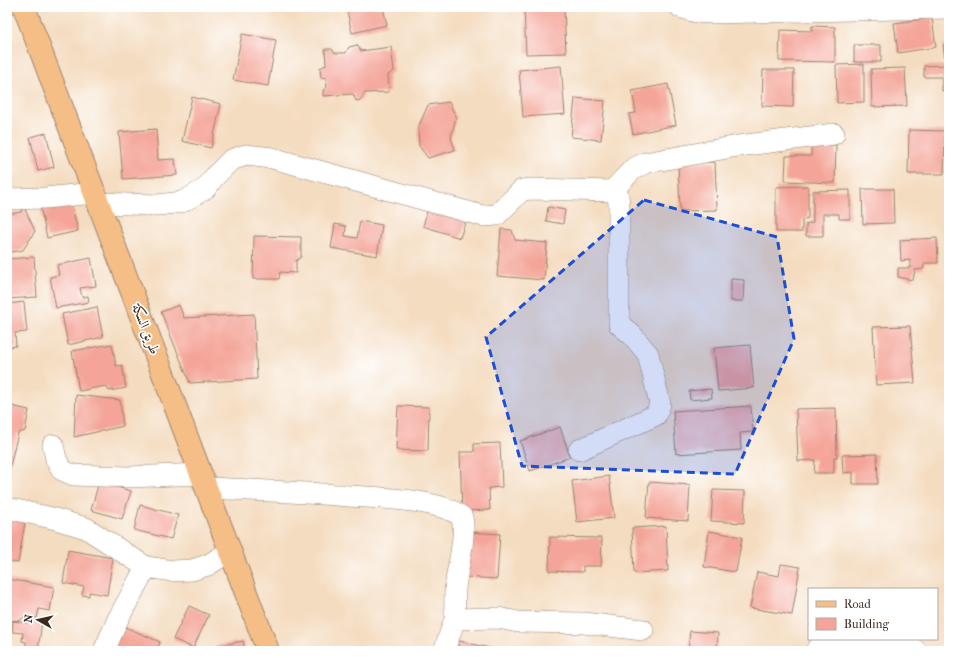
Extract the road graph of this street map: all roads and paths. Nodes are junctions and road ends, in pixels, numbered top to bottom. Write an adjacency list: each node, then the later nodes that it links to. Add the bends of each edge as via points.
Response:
1 (24, 7): 6 (main road, طريق السكة)
2 (680, 7): 3 (street, via 708,13)
3 (949, 8)
4 (834, 134): 5 (street, via 738,146 645,163 633,168)
5 (612, 191): 6 (street, via 522,190 497,215 482,216 272,158 246,155 231,160 205,189 182,202 158,205); 9 (street, via 618,195 619,324 648,354 660,404 656,415)
6 (96, 198): 7 (street); 10 (main road, طريق السكة)
7 (7, 199)
8 (53, 445): 10 (street, via 62,470 74,475)
9 (579, 450)
10 (204, 481): 12 (main road, طريق السكة); 14 (street, via 403,500 437,506 457,513 462,517 463,530 455,583)
11 (7, 508): 13 (street, via 86,528)
12 (230, 551): 13 (street, via 208,565 192,570 173,571); 18 (main road, طريق السكة)
13 (146, 567): 17 (street)
14 (455, 619): 15 (street, via 498,618 518,622 584,623); 19 (street)
15 (643, 630)
16 (817, 649): 20 (street, via 911,647)
17 (104, 651)
18 (268, 651)
19 (444, 651)
20 (916, 651)

